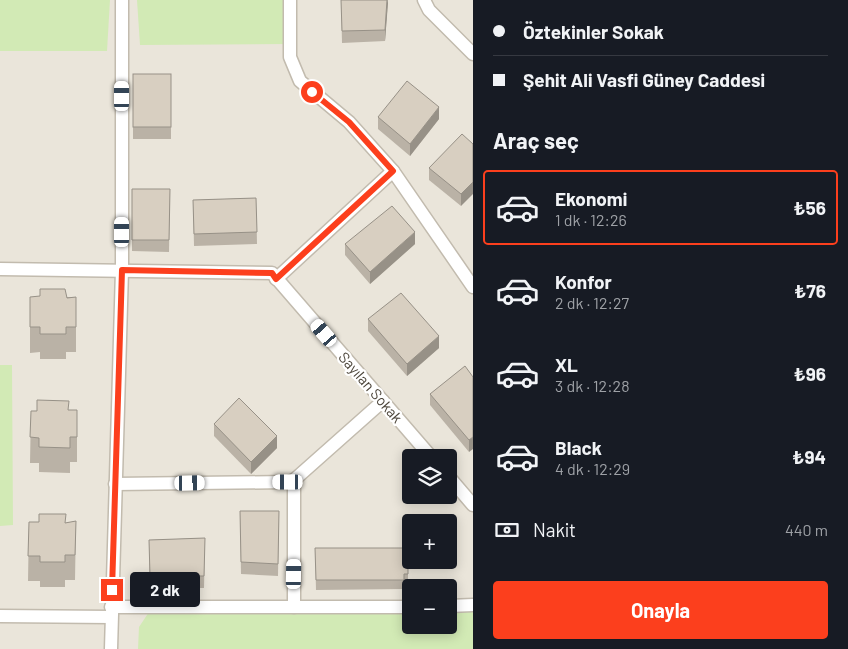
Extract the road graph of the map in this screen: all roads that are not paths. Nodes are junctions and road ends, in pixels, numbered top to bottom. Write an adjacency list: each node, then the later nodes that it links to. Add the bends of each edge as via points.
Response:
1 (122, 0): 8 (street)
2 (290, 0): 5 (street, via 290,57 300,82 349,122)
3 (424, 0): 4 (street, via 429,10)
4 (473, 54)
5 (393, 171): 6 (street); 10 (street)
6 (459, 268): 9 (street); 11 (street)
7 (0, 269): 8 (street)
8 (122, 270): 10 (street, via 272,273); 15 (street)
9 (473, 270)
10 (276, 279): 12 (street, Sayılan Sokak)
11 (473, 287)
12 (383, 401): 13 (street, Sayılan Sokak); 14 (street)
13 (424, 449)
14 (294, 480): 15 (street); 20 (street)
15 (115, 484): 22 (street)
16 (457, 486): 17 (street)
17 (473, 505)
18 (473, 605): 19 (street)
19 (457, 606)
20 (294, 607): 21 (street); 22 (street)
21 (402, 607)
22 (111, 612): 23 (street); 24 (street)
23 (0, 616)
24 (111, 649)

